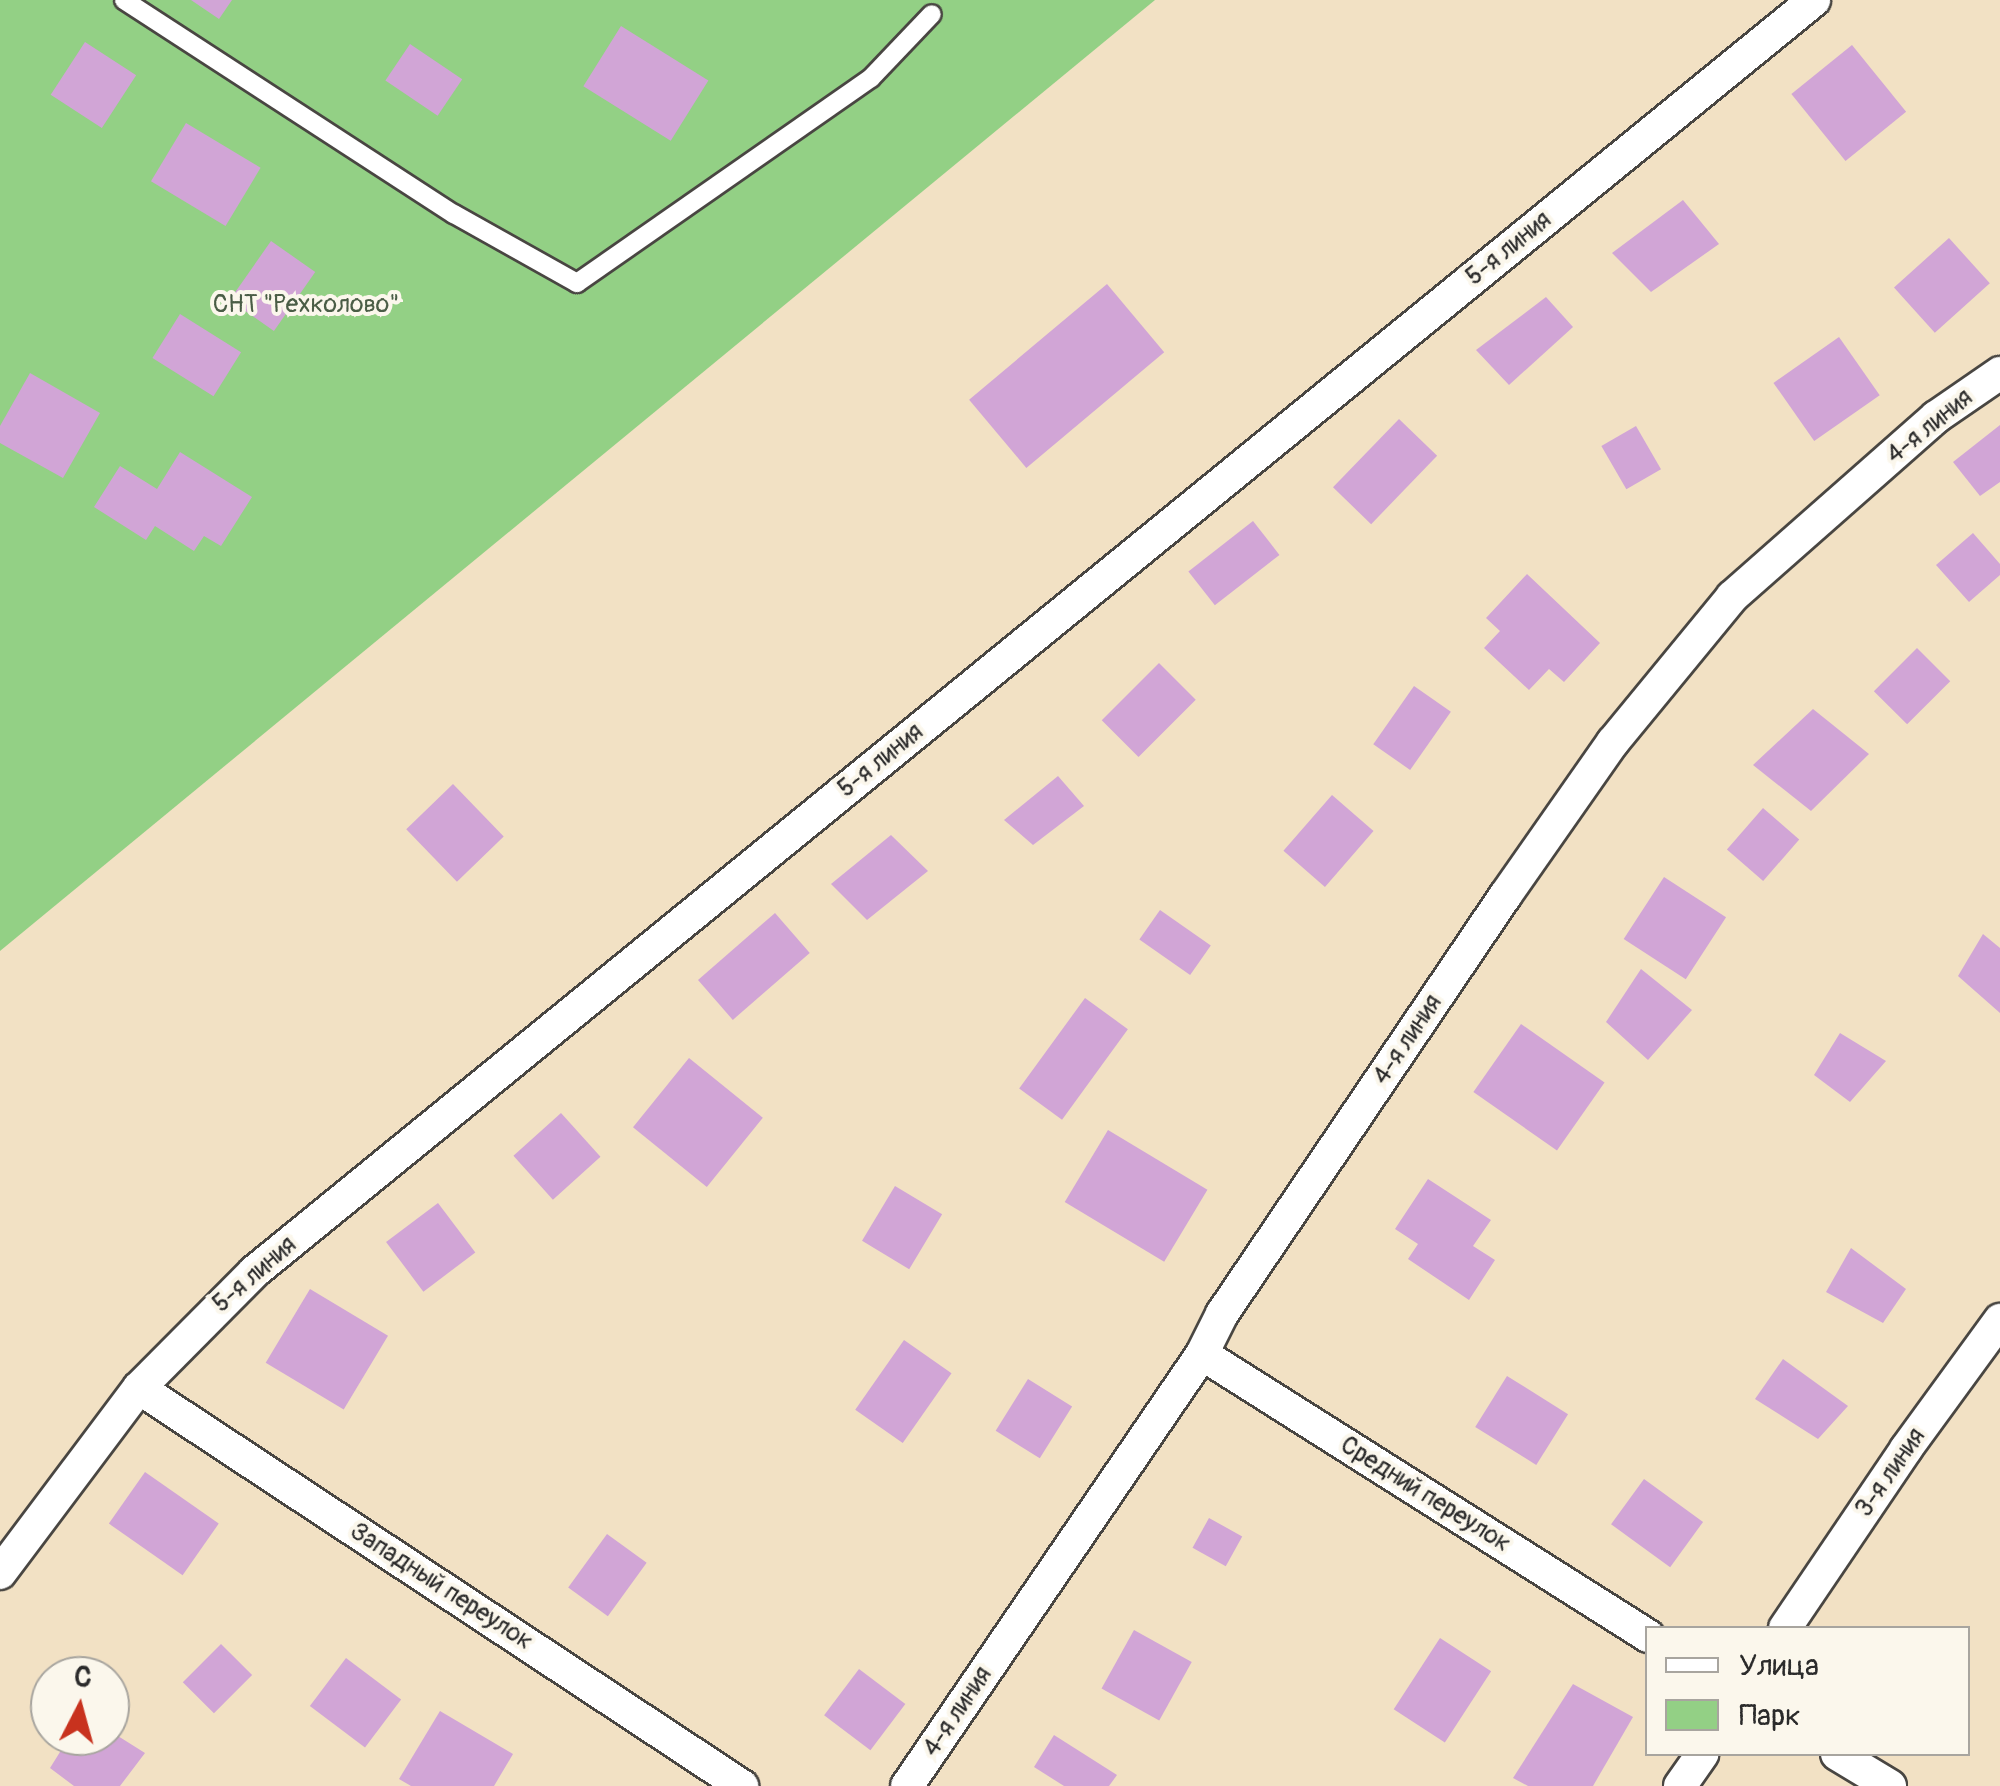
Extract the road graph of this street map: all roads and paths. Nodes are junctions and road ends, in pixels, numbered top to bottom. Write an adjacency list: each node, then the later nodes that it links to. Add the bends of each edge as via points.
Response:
1 (124, 0): 3 (lane, via 454,214 577,283 871,78)
2 (1814, 0): 7 (street, 5-я линия, via 254,1272)
3 (932, 14)
4 (2000, 373): 6 (street, 4-я линия, via 1936,418 1732,596 1613,742 1222,1314)
5 (2000, 1320): 9 (street, 3-я линия)
6 (1202, 1354): 10 (street, Средний переулок); 14 (street, 4-я линия)
7 (139, 1388): 8 (street, 5-я линия); 13 (street, Западный переулок)
8 (0, 1573)
9 (1787, 1626)
10 (1645, 1634)
11 (1701, 1756): 15 (street)
12 (1840, 1756): 16 (street)
13 (742, 1786)
14 (907, 1786)
15 (1680, 1786)
16 (1890, 1786)

